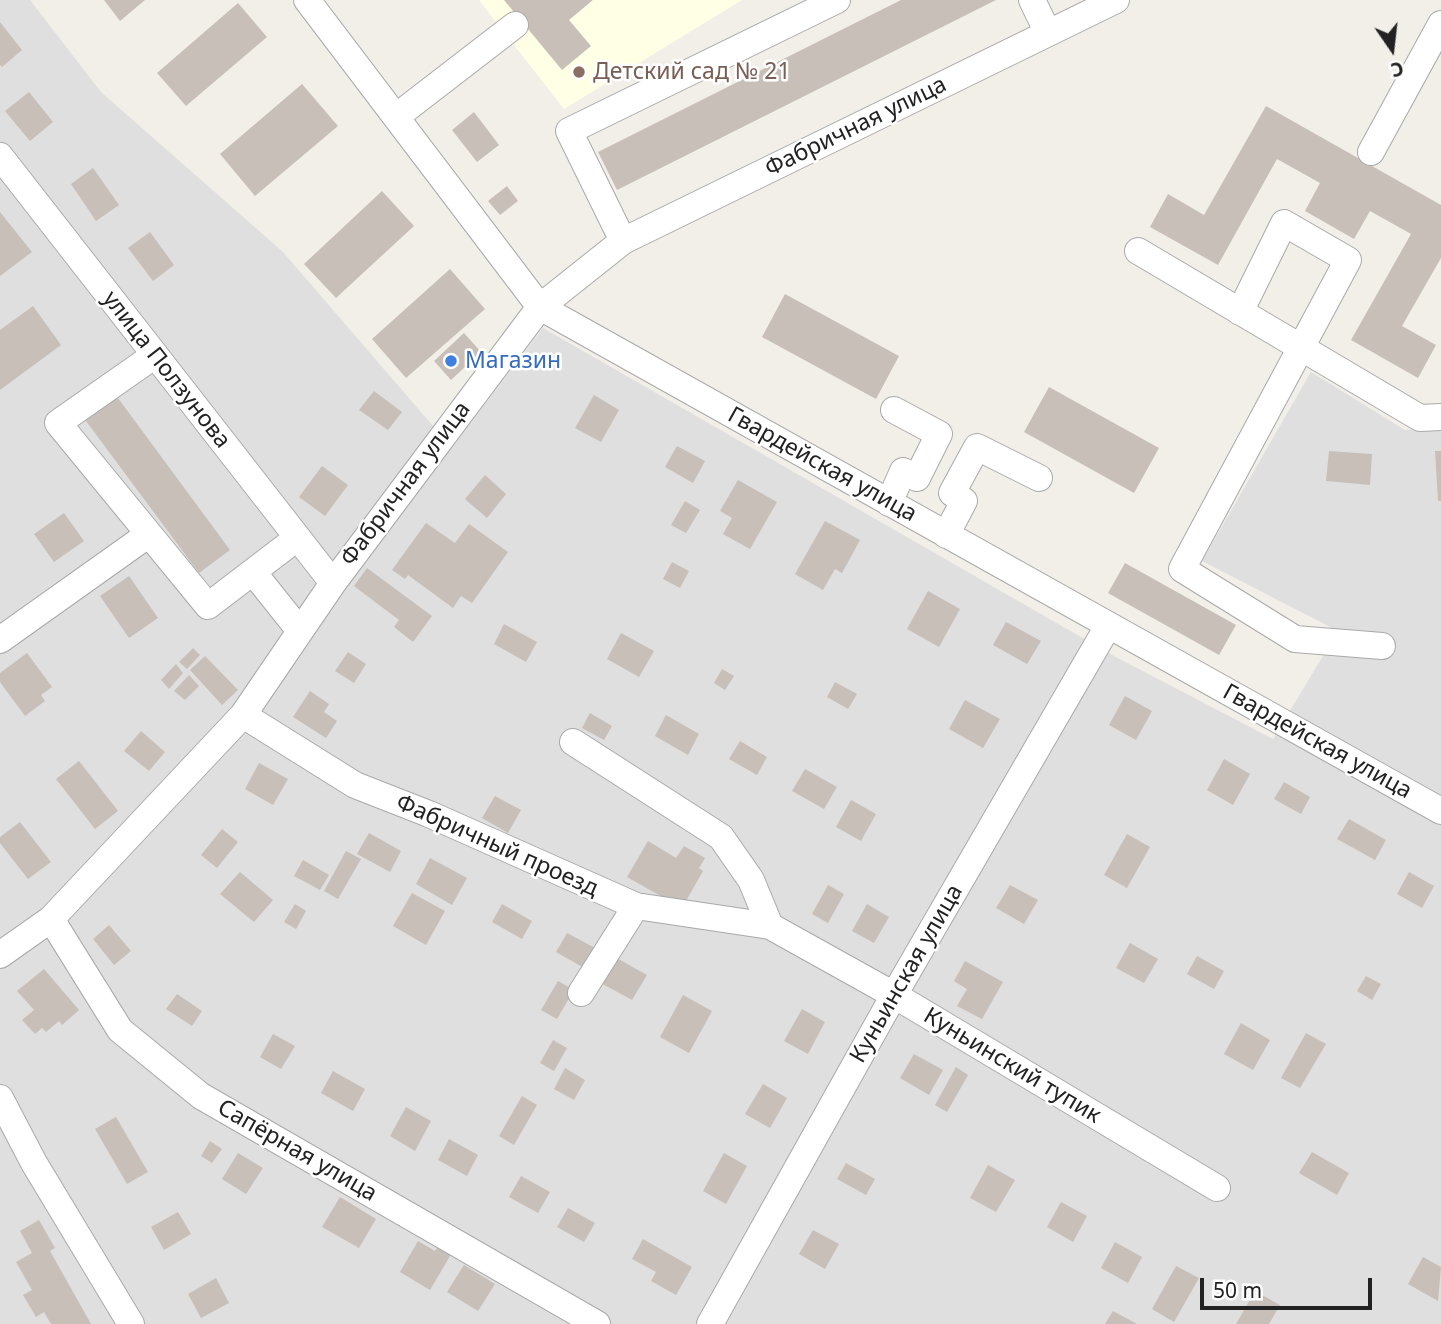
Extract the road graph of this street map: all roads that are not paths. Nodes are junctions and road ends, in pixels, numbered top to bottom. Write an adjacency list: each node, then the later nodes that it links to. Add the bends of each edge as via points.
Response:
1 (307, 0): 8 (street, Гвардейская улица)
2 (837, 0): 11 (street, via 569,131)
3 (1032, 0): 7 (street)
4 (1108, 1): 7 (street, Фабричная улица)
5 (1441, 23): 9 (street)
6 (515, 25): 8 (street)
7 (1048, 33): 11 (street, Фабричная улица)
8 (397, 116): 13 (street, Гвардейская улица)
9 (1371, 152)
10 (0, 156): 16 (street, улица Ползунова)
11 (623, 241): 13 (street, Фабричная улица)
12 (1138, 251): 14 (street)
13 (540, 306): 20 (street, Гвардейская улица); 25 (street, Фабричная улица)
14 (1240, 312): 15 (street); 15 (street, via 1284,223 1348,260)
15 (1300, 347): 18 (street, via 1420,418); 29 (street, via 1182,569 1295,639)
16 (155, 355): 21 (street, via 58,424); 23 (street, улица Ползунова)
17 (894, 411): 20 (street, via 939,434 917,478 903,471)
18 (1441, 417)
19 (1039, 478): 22 (street, via 977,447 952,493 964,501)
20 (889, 503): 22 (street, Гвардейская улица)
21 (149, 534): 24 (street, via 208,606); 28 (street)
22 (946, 535): 26 (street, Гвардейская улица)
23 (297, 538): 24 (street); 25 (street, улица Ползунова)
24 (253, 572): 27 (street)
25 (333, 583): 27 (street, Фабричная улица)
26 (1108, 626): 32 (street, Гвардейская улица); 38 (street, Куньинская улица)
27 (300, 631): 30 (street, Фабричная улица)
28 (0, 640)
29 (1382, 646)
30 (243, 715): 33 (street, Фабричный проезд, via 355,785); 34 (street, Фабричная улица)
31 (573, 742): 35 (street, via 721,837 751,880)
32 (1441, 811)
33 (636, 906): 35 (street, Фабричный проезд); 37 (street)
34 (51, 919): 36 (street, Фабричная улица); 42 (street, Сапёрная улица, via 120,1030 201,1096)
35 (770, 926): 38 (street, Куньинский тупик)
36 (0, 955)
37 (581, 993)
38 (894, 995): 40 (street, Куньинский тупик); 43 (street, Куньинская улица)
39 (0, 1098): 41 (street)
40 (1217, 1188)
41 (131, 1324)
42 (597, 1324)
43 (710, 1324)

